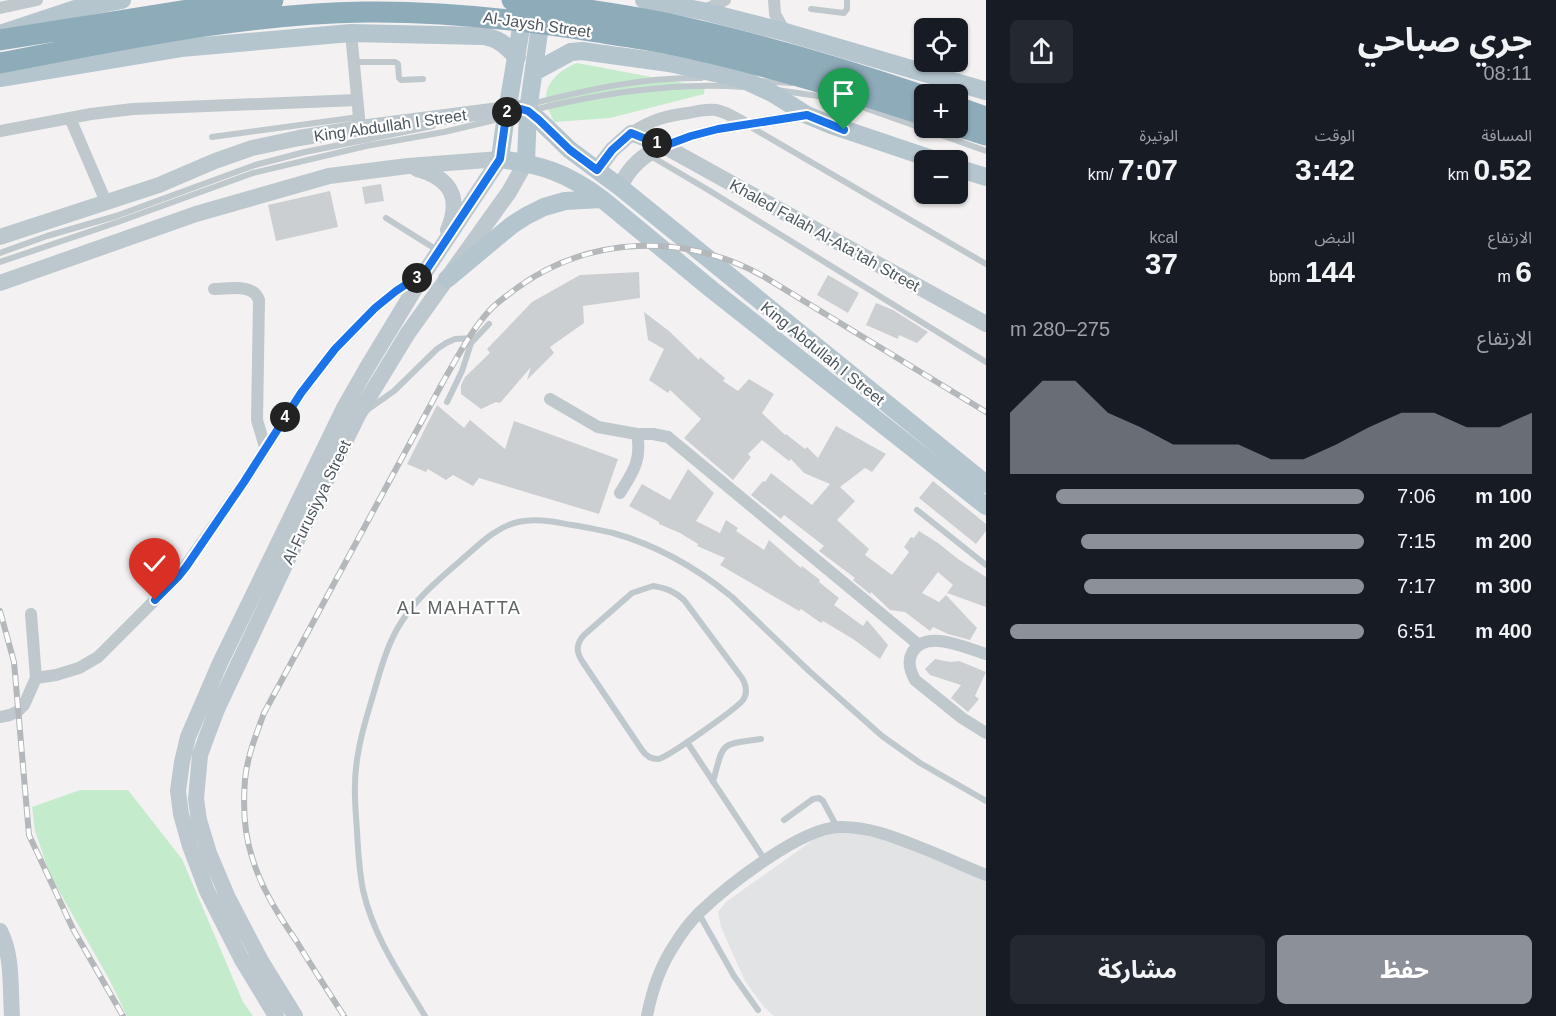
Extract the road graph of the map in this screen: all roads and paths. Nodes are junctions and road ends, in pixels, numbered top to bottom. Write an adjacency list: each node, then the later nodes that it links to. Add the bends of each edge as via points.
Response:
1 (37, 0): 13 (street)
2 (122, 0): 12 (main road)
3 (273, 0): 19 (highway, Al-Jaysh Street, via 232,3)
4 (512, 0): 31 (highway, Al-Jaysh Street, via 665,23)
5 (526, 0): 21 (main road, Al-Furusiyya Street)
6 (544, 0): 24 (main road, Al-Furusiyya Street)
7 (644, 0): 11 (main road)
8 (725, 0): 15 (street)
9 (774, 0): 16 (street, via 775,14)
10 (847, 0): 14 (lane, via 844,13)
11 (665, 2): 15 (main road)
12 (74, 5): 18 (main road)
13 (0, 8)
14 (811, 9)
15 (703, 11): 16 (main road)
16 (784, 32): 30 (main road)
17 (351, 33): 21 (main road, via 484,36 501,41); 22 (street); 25 (main road, via 181,48)
18 (0, 34)
19 (94, 35): 20 (highway, Al-Jaysh Street); 23 (highway, Al-Jaysh Street); 36 (highway, Al-Jaysh Street, via 288,16 453,13 664,43 765,67)
20 (0, 40)
21 (517, 57): 33 (main road, Al-Furusiyya Street)
22 (353, 62): 26 (lane, via 395,62 401,80); 32 (street)
23 (0, 63)
24 (534, 72): 34 (main road, Al-Furusiyya Street); 37 (main road, via 572,52 582,51 669,63 742,79)
25 (0, 78)
26 (423, 79)
27 (733, 83): 28 (lane); 34 (lane, via 634,90); 40 (lane, via 693,78 647,80 544,100); 52 (lane, via 840,100)
28 (794, 84)
29 (802, 85): 41 (lane, via 865,100)
30 (986, 91)
31 (914, 93)
32 (357, 100): 39 (street, via 133,109); 42 (street)
33 (507, 109): 34 (main road, King Abdullah I Street); 42 (main road, King Abdullah I Street); 55 (main road, Al-Furusiyya Street)
34 (535, 110): 40 (lane); 56 (main road, Al-Furusiyya Street); 58 (main road, King Abdullah I Street, via 539,120 570,150)
35 (968, 111): 38 (highway)
36 (914, 112)
37 (807, 115): 43 (street); 53 (main road)
38 (986, 117)
39 (70, 118): 45 (street); 64 (street)
40 (485, 118): 68 (lane, via 255,165); 69 (lane, via 444,132 253,173)
41 (914, 118)
42 (359, 123): 48 (lane); 64 (main road, King Abdullah I Street, via 252,148)
43 (746, 124): 46 (street, via 724,112 706,110 662,117); 51 (street); 70 (lane)
44 (968, 129): 47 (highway)
45 (0, 131)
46 (631, 133): 51 (main road, Khaled Falah Al-Ata’tah Street); 58 (main road)
47 (986, 135)
48 (213, 137)
49 (968, 138): 50 (lane)
50 (986, 144)
51 (664, 146): 54 (main road); 61 (main road, Khaled Falah Al-Ata’tah Street)
52 (986, 151)
53 (914, 153)
54 (647, 154): 61 (lane); 62 (main road, via 630,169)
55 (500, 159): 56 (main road, King Abdullah I Street); 57 (main road, King Abdullah I Street); 67 (main road, Al-Furusiyya Street)
56 (526, 162): 63 (main road, King Abdullah I Street, via 570,177); 72 (main road, Al-Furusiyya Street)
57 (408, 166): 67 (main road, via 437,176 454,198 452,222); 73 (main road, King Abdullah I Street, via 329,176 257,195)
58 (597, 170): 62 (main road, King Abdullah I Street)
59 (968, 171): 60 (main road)
60 (986, 177)
61 (715, 184): 76 (main road, Khaled Falah Al-Ata’tah Street); 78 (lane)
62 (620, 187): 84 (main road, King Abdullah I Street)
63 (602, 199): 72 (main road, via 565,201 526,216); 86 (main road, King Abdullah I Street)
64 (106, 202): 66 (main road, King Abdullah I Street)
65 (386, 219): 67 (lane)
66 (0, 237)
67 (439, 252): 71 (main road, Al-Furusiyya Street)
68 (0, 253)
69 (0, 262)
70 (986, 264)
71 (425, 272): 83 (street, via 375,308 335,349); 107 (main road, Al-Furusiyya Street, via 344,408 220,663 182,762 178,791 189,846 241,958)
72 (447, 279): 81 (main road, Al-Furusiyya Street, via 408,333)
73 (0, 284)
74 (214, 289): 83 (street, via 248,289 258,296 257,420)
75 (489, 324): 77 (lane)
76 (986, 324)
77 (476, 338): 80 (lane); 81 (lane, via 446,343 394,391)
78 (986, 362)
79 (550, 399): 82 (street, via 598,427)
80 (447, 402)
81 (358, 415): 108 (main road, Al-Furusiyya Street, via 218,707 200,755 198,773 196,799 209,853 261,961)
82 (637, 434): 85 (street, via 636,465); 90 (street, via 661,434 674,441)
83 (266, 447): 92 (street, via 186,567 104,652 79,668)
84 (986, 484)
85 (620, 493)
86 (986, 506)
87 (917, 510): 88 (lane)
88 (986, 565)
89 (31, 614): 92 (street)
90 (919, 645): 91 (street, via 938,640); 94 (street, via 909,661 915,680)
91 (986, 654)
92 (36, 678): 93 (street, via 24,705 10,716)
93 (0, 717)
94 (986, 733)
95 (761, 739): 97 (lane, via 725,746)
96 (687, 742): 96 (lane, via 739,704 746,694 745,683 684,600 675,592 653,586 632,593 584,635 577,647 578,654 645,755 662,758); 97 (lane)
97 (713, 782): 101 (lane)
98 (986, 801): 109 (lane, via 882,736 732,597 691,568 654,548 612,533 537,519 499,529 433,585 401,621 382,665 357,755 355,805 363,891 380,939)
99 (784, 819): 100 (lane, via 819,798)
100 (837, 826): 101 (street, via 799,839); 102 (street, via 887,834)
101 (765, 860): 103 (street)
102 (986, 875)
103 (699, 913): 105 (lane); 110 (street, via 664,961)
104 (0, 930): 106 (main road, via 9,956)
105 (758, 1010)
106 (12, 1016)
107 (276, 1016)
108 (295, 1016)
109 (425, 1016)
110 (647, 1016)

